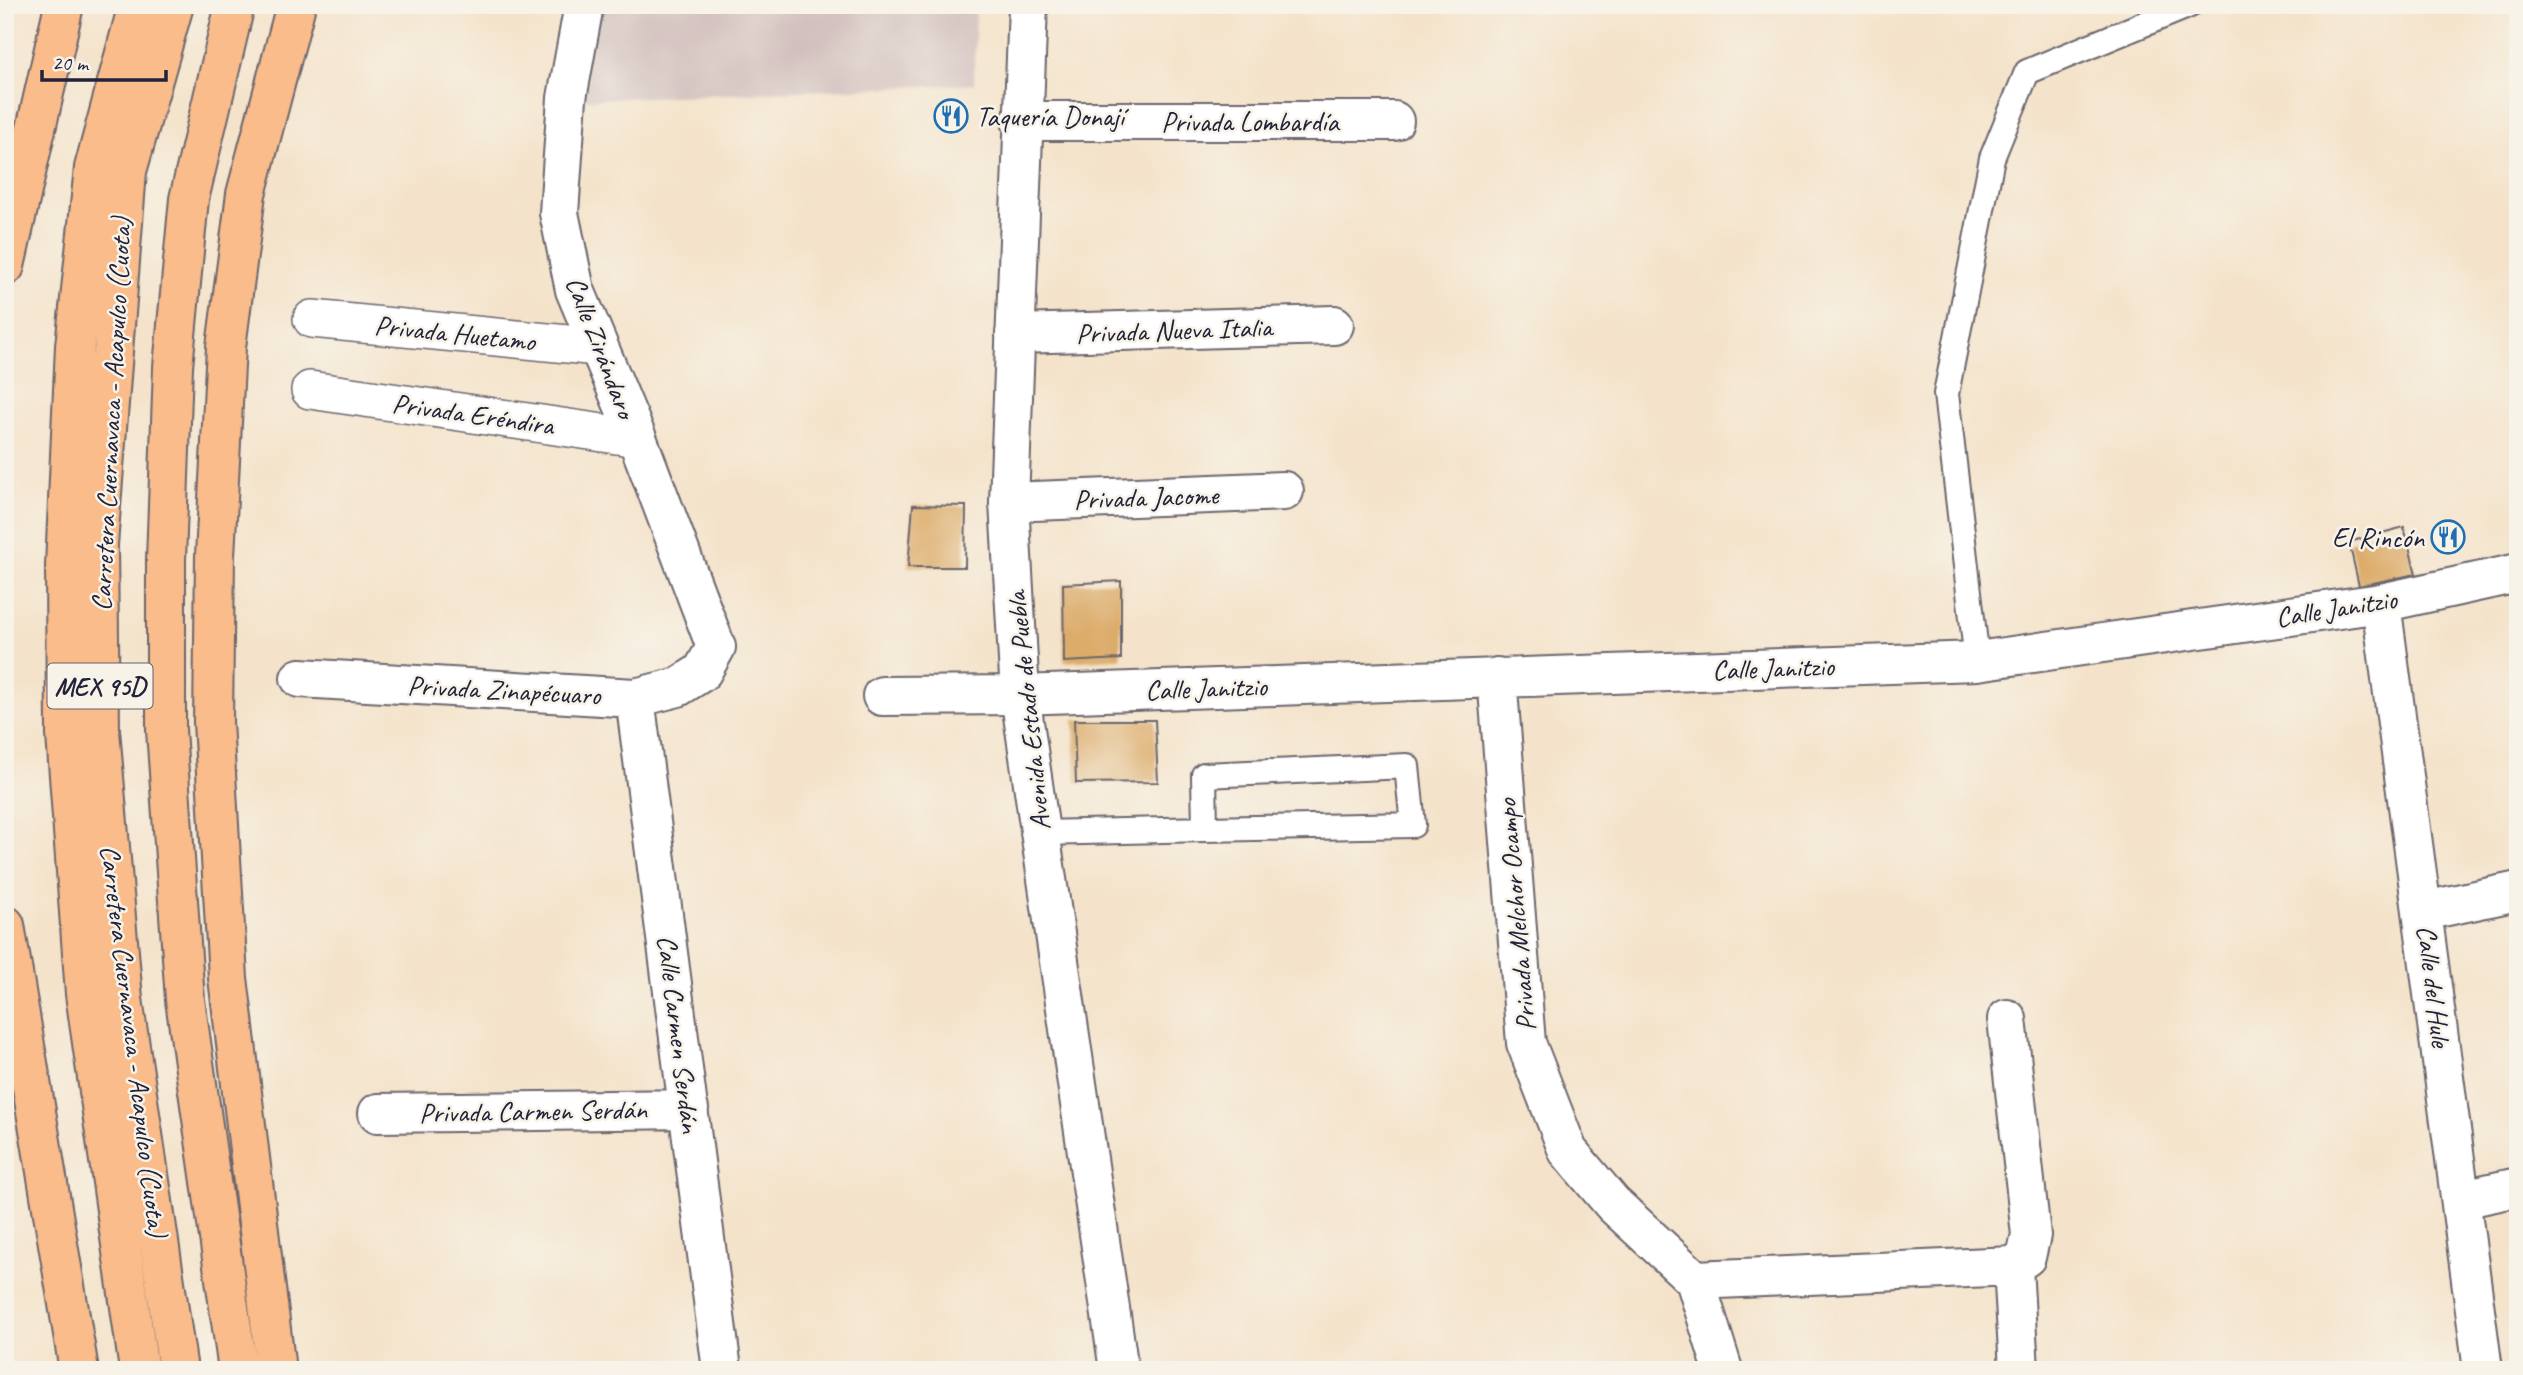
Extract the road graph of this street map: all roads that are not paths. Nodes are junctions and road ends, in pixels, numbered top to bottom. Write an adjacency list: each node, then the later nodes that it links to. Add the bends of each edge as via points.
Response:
1 (64, 5): 11 (main road)
2 (138, 5): 42 (main road, via 94,168 75,346 65,579 66,734 85,994)
3 (174, 5): 43 (main road, Carretera Cuernavaca - Acapulco (Cuota) / MEX 95D, via 127,171 98,545 100,730 121,985)
4 (235, 5): 44 (main road, Carretera Cuernavaca - Acapulco (Cuota) / MEX 95D, via 189,199 173,367 166,730 185,1000)
5 (296, 5): 45 (main road, via 246,194 226,348 215,556 213,722 228,978)
6 (584, 5): 15 (street, Calle Zirándaro, via 568,98 559,213 575,290)
7 (1028, 5): 9 (street, Avenida Estado de Puebla)
8 (2190, 5): 22 (lane, via 2027,72 1992,158 1946,394)
9 (1021, 121): 10 (street, Privada Lombardía); 14 (street, Avenida Estado de Puebla)
10 (1394, 121)
11 (5, 265)
12 (312, 318): 15 (street, Privada Huetamo)
13 (1334, 325): 14 (street, Privada Nueva Italia)
14 (1015, 334): 19 (street, Avenida Estado de Puebla)
15 (598, 347): 17 (street, Calle Zirándaro)
16 (310, 390): 17 (street, Privada Eréndira)
17 (637, 438): 23 (street, Calle Zirándaro, via 716,647)
18 (1284, 491): 19 (street, Privada Jacome)
19 (1009, 502): 26 (street, Avenida Estado de Puebla)
20 (2518, 573): 21 (street, Calle Janitzio)
21 (2381, 603): 22 (street, Calle Janitzio); 32 (street, Calle del Hule)
22 (1977, 661): 24 (street, Calle Janitzio)
23 (702, 672): 28 (street, Privada Zinapécuaro, via 678,687)
24 (1497, 677): 26 (street, Calle Janitzio); 40 (street, Privada Melchor Ocampo, via 1526,1042 1568,1151 1613,1204)
25 (300, 678): 28 (street, Privada Zinapécuaro)
26 (1020, 695): 27 (street, Calle Janitzio); 30 (street, Avenida Estado de Puebla)
27 (882, 696)
28 (635, 698): 35 (street, Calle Carmen Serdán)
29 (1205, 829): 29 (lane, via 1413,825 1407,766 1204,775); 30 (lane)
30 (1042, 833): 47 (street, Avenida Estado de Puebla)
31 (2518, 891): 32 (street)
32 (2424, 911): 38 (street, Calle del Hule)
33 (5, 925): 41 (main road)
34 (2007, 1019): 39 (street, via 2031,1235 2026,1257)
35 (689, 1109): 36 (street, Privada Carmen Serdán); 46 (street, Calle Carmen Serdán)
36 (378, 1112)
37 (2518, 1187): 38 (street)
38 (2462, 1199): 50 (street, Calle del Hule)
39 (2013, 1266): 40 (street); 49 (street)
40 (1695, 1280): 48 (street)
41 (79, 1370)
42 (139, 1370)
43 (178, 1370)
44 (238, 1370)
45 (276, 1370)
46 (722, 1370)
47 (1119, 1370)
48 (1723, 1370)
49 (2018, 1370)
50 (2483, 1370)

